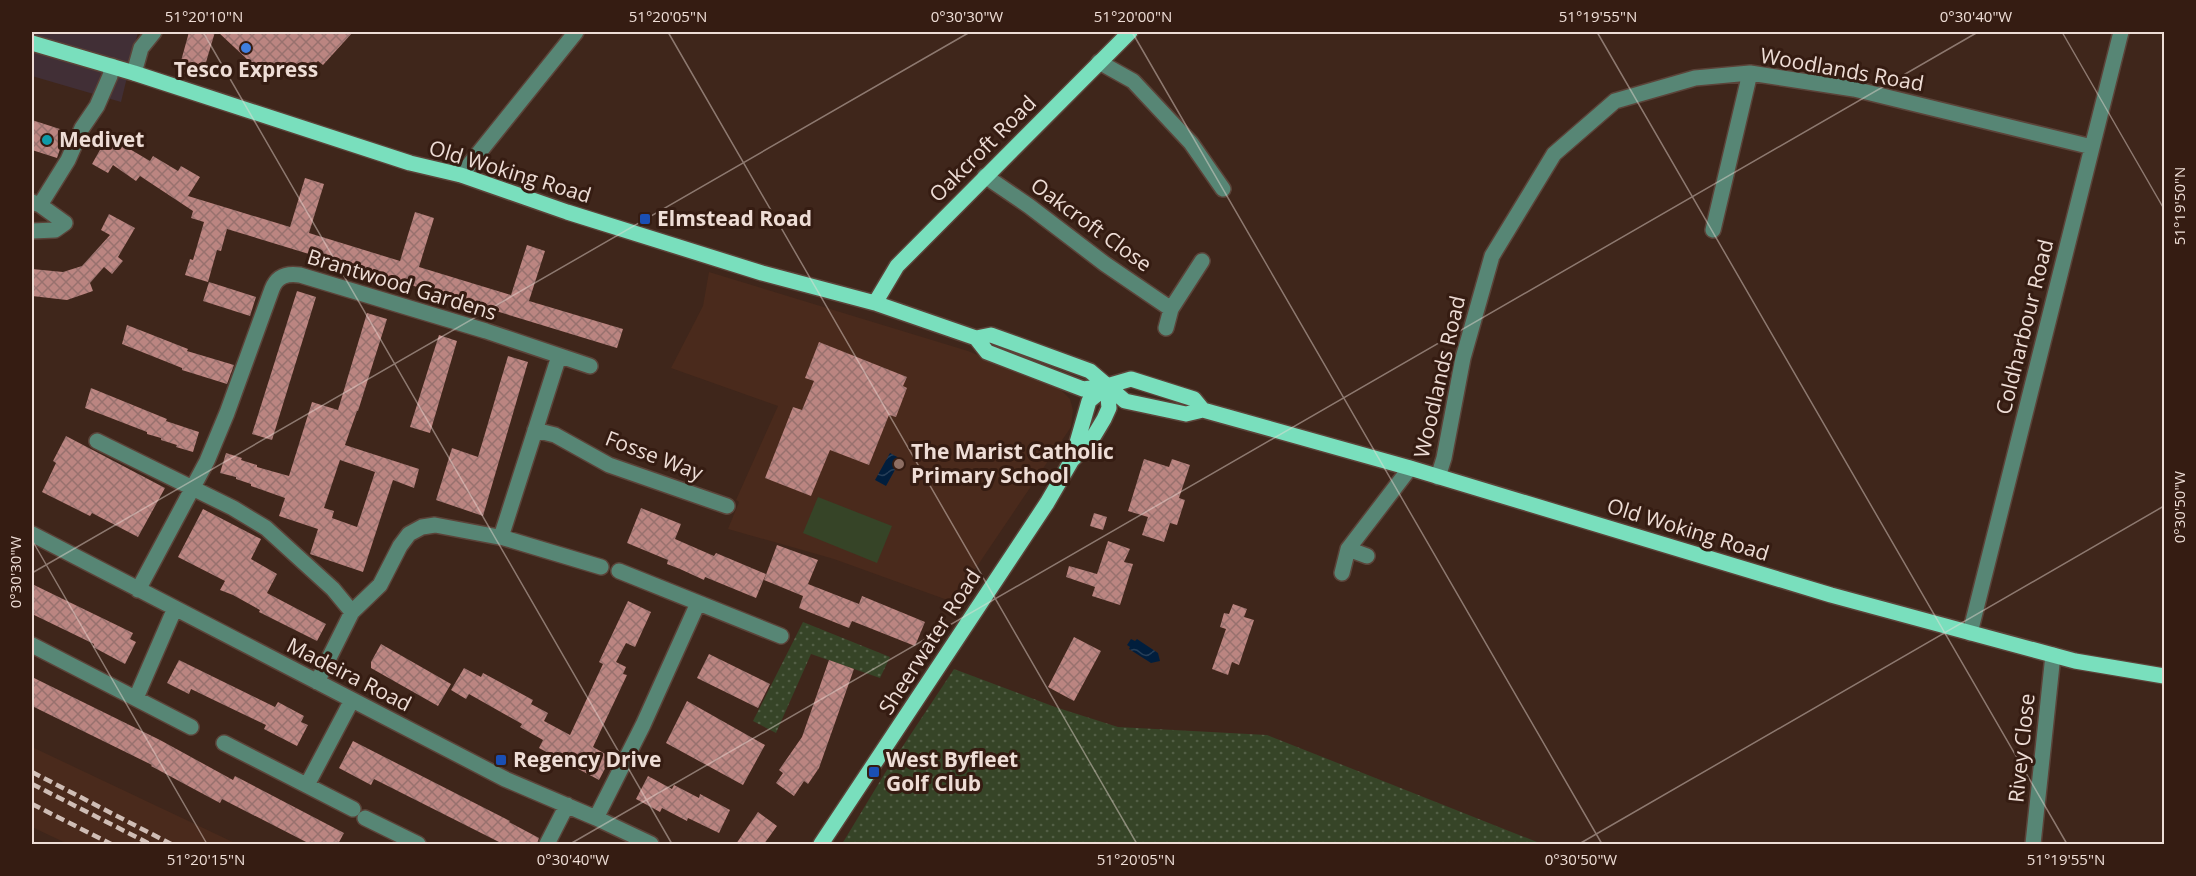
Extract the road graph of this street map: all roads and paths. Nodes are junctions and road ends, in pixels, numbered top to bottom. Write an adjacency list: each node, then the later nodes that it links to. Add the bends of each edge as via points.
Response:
1 (154, 32): 8 (street, via 141,48)
2 (576, 32): 11 (street)
3 (1130, 32): 6 (main road, Oakcroft Road)
4 (2121, 32): 10 (street, Coldharbour Road)
5 (32, 43): 7 (main road, Old Woking Road)
6 (1099, 62): 12 (main road, Oakcroft Road); 13 (street, via 1133,81 1191,143)
7 (112, 66): 8 (main road, Old Woking Road); 14 (street, via 97,106 68,160)
8 (134, 73): 11 (main road, Old Woking Road, via 410,164)
9 (1750, 73): 10 (street, Woodlands Road, via 1854,89); 15 (street); 28 (street, Woodlands Road, via 1695,78 1615,101 1554,154 1492,256 1463,358)
10 (2092, 147): 42 (street, Coldharbour Road)
11 (461, 176): 18 (main road, Old Woking Road, via 762,273)
12 (986, 176): 18 (main road, Oakcroft Road, via 897,266); 19 (street, Oakcroft Close)
13 (1223, 189)
14 (36, 203): 16 (street, via 65,223 55,230)
15 (1713, 230)
16 (32, 231)
17 (1202, 261): 19 (street)
18 (875, 303): 23 (main road, Old Woking Road, via 976,338 987,352 1083,389)
19 (1172, 309): 20 (street)
20 (1166, 328)
21 (559, 356): 22 (street, Brantwood Gardens); 25 (street); 29 (street, Brantwood Gardens, via 300,275 285,275 272,289 227,413)
22 (590, 366)
23 (1107, 386): 24 (main road, Old Woking Road, via 1125,401 1186,414); 24 (main road, Old Woking Road, via 1131,380 1194,399); 58 (main road, Sheerwater Road, via 1109,408 1089,444 1072,460)
24 (1203, 410): 27 (main road, Old Woking Road)
25 (535, 430): 30 (street, Fosse Way, via 555,435 609,465); 32 (street)
26 (97, 441): 29 (street)
27 (1410, 468): 28 (main road, Old Woking Road); 33 (street)
28 (1438, 477): 42 (main road, Old Woking Road, via 1831,596)
29 (193, 489): 38 (street, Brantwood Gardens); 41 (street, via 266,528 333,589)
30 (727, 506)
31 (32, 534): 38 (street, Madeira Road)
32 (501, 537): 35 (street); 41 (street, via 435,525 422,527 409,534 380,585)
33 (1348, 549): 34 (street); 37 (street)
34 (1367, 556)
35 (601, 567)
36 (619, 571): 39 (street)
37 (1342, 573)
38 (138, 590): 40 (street, Madeira Road)
39 (698, 603): 43 (street); 54 (street)
40 (175, 608): 47 (street, Madeira Road); 48 (street)
41 (352, 612): 47 (street)
42 (1970, 633): 45 (main road, Old Woking Road)
43 (781, 636)
44 (32, 645): 48 (street)
45 (2053, 655): 46 (main road, Old Woking Road); 59 (street, Rivey Close)
46 (2164, 676)
47 (317, 682): 49 (street, Madeira Road)
48 (136, 698): 50 (street)
49 (352, 700): 52 (street); 53 (street, Madeira Road, via 505,779)
50 (191, 727)
51 (224, 743): 52 (street)
52 (307, 785): 55 (street)
53 (567, 805): 54 (street, Madeira Road); 56 (street)
54 (596, 818): 57 (street, Madeira Road)
55 (418, 844)
56 (547, 844)
57 (648, 844)
58 (821, 844)
59 (2033, 844)

